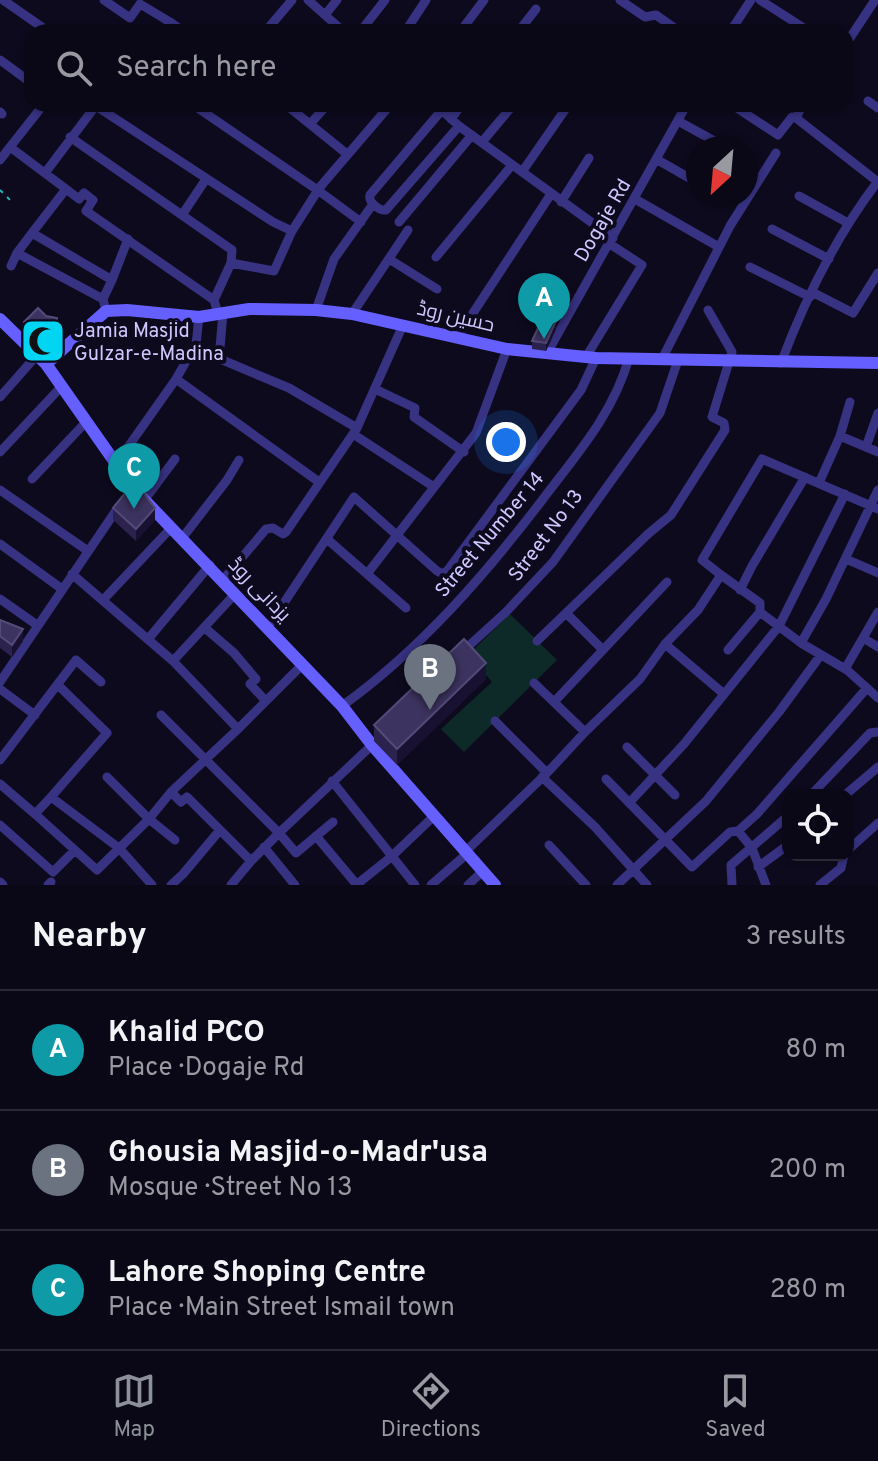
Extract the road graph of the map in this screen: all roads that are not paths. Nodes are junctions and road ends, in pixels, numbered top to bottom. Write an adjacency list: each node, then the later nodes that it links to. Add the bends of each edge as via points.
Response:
1 (3, 0): 17 (street)
2 (104, 0): 16 (street, via 130,18 140,4)
3 (276, 0): 13 (street)
4 (308, 0): 15 (street)
5 (337, 0): 15 (street)
6 (385, 0): 21 (street)
7 (426, 0): 22 (street)
8 (484, 0): 23 (street)
9 (620, 0): 25 (street, via 645,17 656,15)
10 (751, 0): 26 (street)
11 (760, 0): 27 (street)
12 (875, 0): 28 (street)
13 (288, 4): 19 (street)
14 (536, 9): 24 (street)
15 (325, 15): 20 (street)
16 (170, 22): 18 (street)
17 (38, 24)
18 (173, 24)
19 (272, 24)
20 (329, 24)
21 (366, 24)
22 (410, 24)
23 (466, 24)
24 (524, 24)
25 (669, 24)
26 (735, 24)
27 (798, 24)
28 (854, 32)
29 (0, 60): 30 (street)
30 (24, 78)
31 (868, 101): 32 (street)
32 (878, 108)
33 (38, 112): 56 (street)
34 (91, 112): 54 (street)
35 (107, 112): 66 (street)
36 (204, 112): 69 (street)
37 (295, 112): 51 (street)
38 (321, 112): 51 (street)
39 (384, 112): 58 (street)
40 (434, 112): 74 (street, via 370,195)
41 (444, 112): 50 (street)
42 (459, 112): 50 (street)
43 (507, 112): 55 (street)
44 (563, 112): 63 (street)
45 (682, 112): 49 (street, Dogaje Rd)
46 (743, 112): 48 (street, via 778,135)
47 (799, 112): 48 (street)
48 (796, 118): 67 (street)
49 (678, 121): 53 (street); 60 (street, Dogaje Rd)
50 (455, 122): 52 (street); 74 (street, via 386,210)
51 (310, 124): 58 (street)
52 (472, 135): 55 (street); 77 (street)
53 (705, 136)
54 (70, 137): 64 (street); 75 (street)
55 (482, 142): 62 (street)
56 (10, 147): 61 (street); 64 (street)
57 (776, 153): 85 (street)
58 (347, 154): 69 (street)
59 (589, 158): 73 (street)
60 (656, 159): 65 (street); 72 (street, Dogaje Rd)
61 (0, 160)
62 (512, 165): 63 (street); 87 (street)
63 (522, 172): 70 (street)
64 (45, 173): 68 (street)
65 (686, 176)
66 (206, 179): 75 (street); 81 (street)
67 (878, 182): 78 (street)
68 (66, 189): 82 (street); 83 (street, via 79,199 84,193 93,200 86,211)
69 (319, 191): 76 (street); 81 (street)
70 (551, 194): 73 (street); 106 (street)
71 (799, 196): 78 (street)
72 (635, 199): 84 (street, Dogaje Rd); 85 (street)
73 (561, 202): 84 (street)
74 (373, 204): 76 (street)
75 (182, 215): 90 (street, via 232,250)
76 (361, 222): 99 (street, via 334,259)
77 (399, 222)
78 (848, 223): 89 (street)
79 (772, 229): 89 (street)
80 (408, 230): 88 (street)
81 (292, 231): 90 (street, via 274,271)
82 (32, 233): 86 (street); 94 (street)
83 (128, 239): 94 (street); 97 (street)
84 (612, 241): 109 (street, Dogaje Rd); 110 (street, via 642,265)
85 (719, 247): 113 (street)
86 (17, 253): 91 (street); 98 (street)
87 (436, 257)
88 (389, 259): 95 (street); 102 (street)
89 (829, 259): 96 (street)
90 (231, 263): 97 (street)
91 (11, 266)
92 (750, 267): 96 (street)
93 (878, 273): 96 (street, via 853,313)
94 (112, 280): 98 (street)
95 (437, 289)
96 (811, 295): 117 (street)
97 (214, 300): 101 (street)
98 (105, 305): 103 (street, حسین روڈ); 114 (street)
99 (316, 310): 101 (street, حسین روڈ); 102 (street, حسین روڈ)
100 (708, 310): 116 (street, via 731,349)
101 (220, 314): 103 (street, حسین روڈ); 112 (street)
102 (352, 314): 105 (street, حسین روڈ)
103 (199, 317): 107 (street)
104 (0, 319): 114 (street, یزدانی روڈ)
105 (403, 325): 106 (street, حسین روڈ); 121 (street)
106 (458, 336): 108 (street, حسین روڈ)
107 (194, 348): 112 (street); 119 (street)
108 (507, 349): 109 (street, حسین روڈ); 130 (street)
109 (547, 353): 110 (street, حسین روڈ)
110 (591, 357): 111 (street, حسین روڈ); 147 (street, via 581,390 448,570 437,571)
111 (629, 358): 113 (street, حسین روڈ); 196 (street, Street Number 14, via 596,431 513,539 459,601)
112 (219, 359): 126 (street, via 289,388)
113 (662, 359): 115 (street, حسین روڈ)
114 (41, 360): 120 (street, یزدانی روڈ); 122 (street)
115 (678, 360): 116 (street, حسین روڈ); 184 (street, Street No 13, via 660,413 553,562)
116 (730, 361): 117 (street, حسین روڈ); 168 (street, via 712,417 724,423 725,430 671,515)
117 (781, 363): 118 (street, حسین روڈ)
118 (878, 363)
119 (176, 379): 134 (street); 137 (street)
120 (61, 387): 125 (street, یزدانی روڈ); 129 (street)
121 (375, 389): 126 (street); 130 (street, via 415,408 414,417)
122 (0, 397)
123 (850, 402): 127 (street)
124 (878, 413): 128 (street)
125 (86, 422): 134 (street, یزدانی روڈ); 136 (street)
126 (355, 431): 137 (street); 139 (street)
127 (840, 436): 128 (street); 138 (street)
128 (866, 447): 131 (street)
129 (0, 452)
130 (464, 452): 139 (street)
131 (878, 452)
132 (175, 459): 144 (street)
133 (239, 460): 148 (street)
134 (116, 464): 140 (street, یزدانی روڈ)
135 (805, 477): 138 (street); 157 (street, via 767,460 759,462 702,560); 161 (street)
136 (32, 479)
137 (319, 482): 158 (street, via 286,532 266,529)
138 (819, 483): 143 (street)
139 (434, 487): 147 (street)
140 (134, 489): 144 (street, یزدانی روڈ); 151 (street)
141 (0, 490): 151 (street)
142 (878, 490): 145 (street)
143 (845, 494): 145 (street); 170 (street)
144 (145, 499): 146 (street, یزدانی روڈ)
145 (874, 507): 152 (street)
146 (172, 527): 148 (street, یزدانی روڈ); 164 (street)
147 (397, 534): 149 (street, via 354,497); 156 (street)
148 (183, 537): 153 (street, یزدانی روڈ)
149 (327, 539): 156 (street); 171 (street)
150 (0, 544): 160 (street)
151 (88, 551): 155 (street)
152 (846, 559): 154 (street); 176 (street)
153 (210, 565): 158 (street, یزدانی روڈ); 173 (street)
154 (878, 573)
155 (72, 574): 160 (street); 164 (street)
156 (367, 574): 165 (street)
157 (721, 575): 161 (street); 177 (street, via 698,610)
158 (223, 580): 162 (street, یزدانی روڈ)
159 (667, 582): 179 (street)
160 (62, 589): 169 (street)
161 (740, 590): 166 (street, via 760,603)
162 (234, 595): 171 (street, یزدانی روڈ); 172 (street)
163 (0, 599): 169 (street)
164 (103, 600): 173 (street)
165 (406, 608)
166 (760, 612): 170 (street); 180 (street)
167 (878, 612): 174 (street)
168 (567, 614): 175 (street); 179 (street)
169 (37, 625): 186 (street)
170 (779, 626): 176 (street); 192 (street)
171 (268, 627): 183 (street, یزدانی روڈ)
172 (205, 628): 182 (street); 194 (street, via 256,679 250,684)
173 (149, 638): 182 (street)
174 (863, 638): 178 (street); 185 (street)
175 (537, 641)
176 (801, 643): 181 (street)
177 (665, 644): 192 (street); 202 (street, via 625,695)
178 (878, 647)
179 (603, 650): 195 (street)
180 (728, 650)
181 (820, 656): 185 (street); 232 (street, via 714,791)
182 (173, 661): 201 (street)
183 (303, 664): 194 (street); 196 (street, یزدانی روڈ)
184 (448, 664)
185 (845, 669): 190 (street)
186 (0, 682)
187 (101, 682): 189 (street, via 76,660)
188 (534, 683): 195 (street)
189 (58, 685): 197 (street); 219 (street, via 107,733)
190 (867, 688): 193 (street); 229 (street)
191 (0, 689): 197 (street)
192 (724, 694): 210 (street)
193 (878, 698)
194 (266, 701): 201 (street)
195 (554, 702): 202 (street)
196 (342, 706): 204 (street, یزدانی روڈ)
197 (35, 715): 207 (street)
198 (161, 715): 206 (street)
199 (495, 721): 209 (street)
200 (378, 725): 204 (street)
201 (238, 729): 206 (street)
202 (585, 732): 209 (street)
203 (878, 732): 215 (street, via 870,733)
204 (369, 740): 213 (street); 222 (street, یزدانی روڈ)
205 (627, 747): 210 (street)
206 (208, 759): 217 (street); 230 (street)
207 (0, 760)
208 (878, 767): 216 (street)
209 (544, 775): 241 (street); 246 (street)
210 (655, 775): 218 (street); 220 (street)
211 (107, 777): 223 (street)
212 (606, 779): 220 (street)
213 (332, 781): 230 (street); 242 (street)
214 (0, 784): 221 (street)
215 (817, 789)
216 (852, 789)
217 (171, 792): 223 (street); 228 (street, via 181,802 187,797)
218 (675, 795)
219 (51, 797): 221 (street); 237 (street)
220 (629, 803): 232 (street)
221 (35, 814): 240 (street)
222 (434, 816): 241 (street, یزدانی روڈ); 242 (street)
223 (149, 819): 233 (street); 237 (street)
224 (782, 821): 238 (street)
225 (333, 822): 231 (street)
226 (878, 823): 235 (street)
227 (0, 825): 240 (street, via 53,872)
228 (220, 830): 243 (street); 251 (street)
229 (738, 831): 232 (street, via 730,832 692,867); 238 (street)
230 (279, 833): 231 (street, via 296,853); 236 (street)
231 (316, 836): 253 (street)
232 (665, 839): 246 (street)
233 (175, 840)
234 (549, 845): 258 (street)
235 (854, 845)
236 (264, 847): 243 (street); 252 (street)
237 (119, 848): 240 (street, via 97,870); 250 (street)
238 (752, 848): 245 (street); 261 (street, via 731,865)
239 (782, 849): 245 (street)
240 (75, 850)
241 (467, 852): 247 (street, یزدانی روڈ); 255 (street)
242 (391, 857): 253 (street); 254 (street)
243 (251, 861): 248 (street)
244 (843, 861): 262 (street)
245 (758, 867): 249 (street)
246 (633, 869): 259 (street); 260 (street)
247 (483, 871): 256 (street); 257 (street, یزدانی روڈ)
248 (234, 884)
249 (765, 884)
250 (152, 885)
251 (171, 885)
252 (295, 885)
253 (356, 885)
254 (415, 885)
255 (431, 885)
256 (468, 885)
257 (495, 885)
258 (586, 885)
259 (617, 885)
260 (647, 885)
261 (732, 885)
262 (820, 885)

